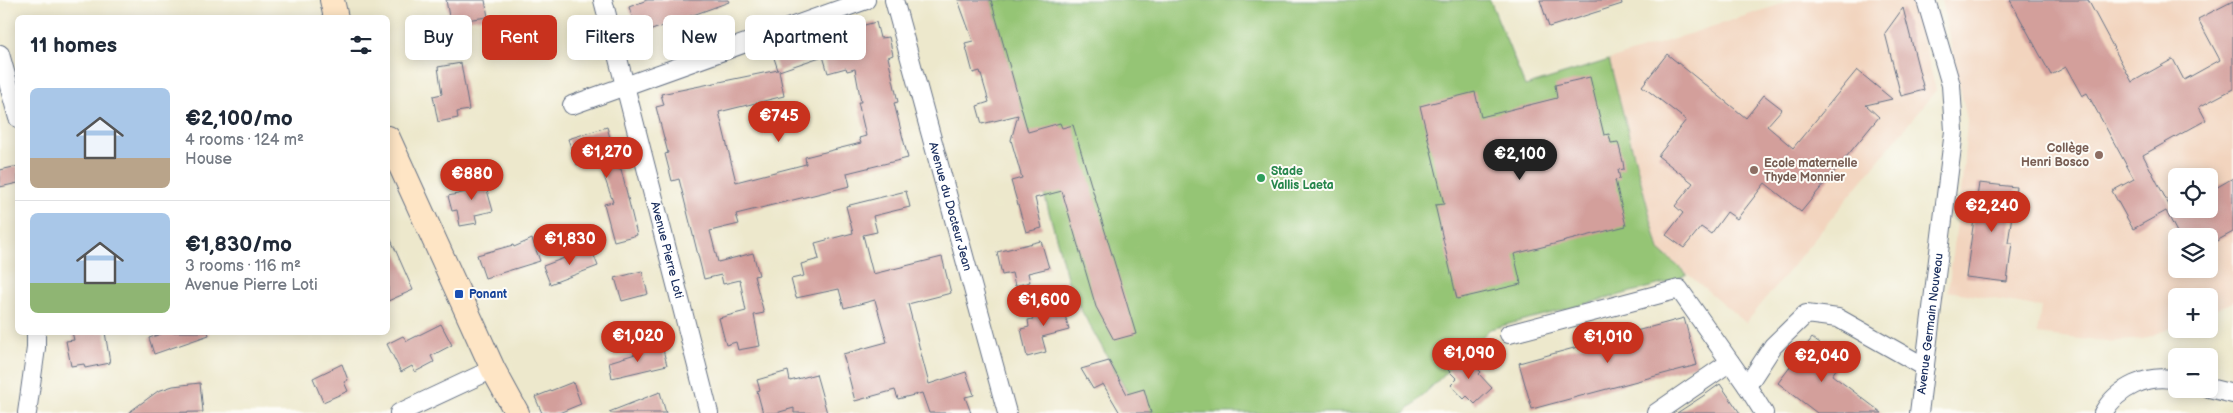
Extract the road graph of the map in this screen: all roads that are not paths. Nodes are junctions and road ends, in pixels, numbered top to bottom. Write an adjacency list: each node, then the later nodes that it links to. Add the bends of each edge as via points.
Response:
1 (332, 0): 6 (main road)
2 (603, 0): 8 (street, Avenue Pierre Loti)
3 (866, 0): 8 (street)
4 (894, 0): 25 (street, Avenue du Docteur Jean)
5 (1926, 0): 15 (street, Avenue Germain Nouveau, via 1951,85 1954,131)
6 (335, 15)
7 (0, 54): 10 (street)
8 (624, 87): 9 (street); 24 (street, Avenue Pierre Loti)
9 (572, 105)
10 (15, 107)
11 (390, 142): 16 (main road)
12 (1509, 334): 14 (street, via 1679,289)
13 (36, 335): 21 (street)
14 (1730, 362): 18 (street); 26 (street)
15 (1925, 367): 18 (street, via 1838,318 1806,314 1773,346); 28 (street, Avenue Germain Nouveau)
16 (493, 369): 22 (street); 23 (main road)
17 (2168, 380): 29 (street, via 2149,379 2128,387)
18 (1747, 386): 27 (street)
19 (2218, 390): 20 (street)
20 (2233, 394)
21 (27, 413)
22 (398, 413)
23 (517, 413)
24 (709, 413)
25 (1007, 413)
26 (1656, 413)
27 (1764, 413)
28 (1919, 413)
29 (2103, 413)

